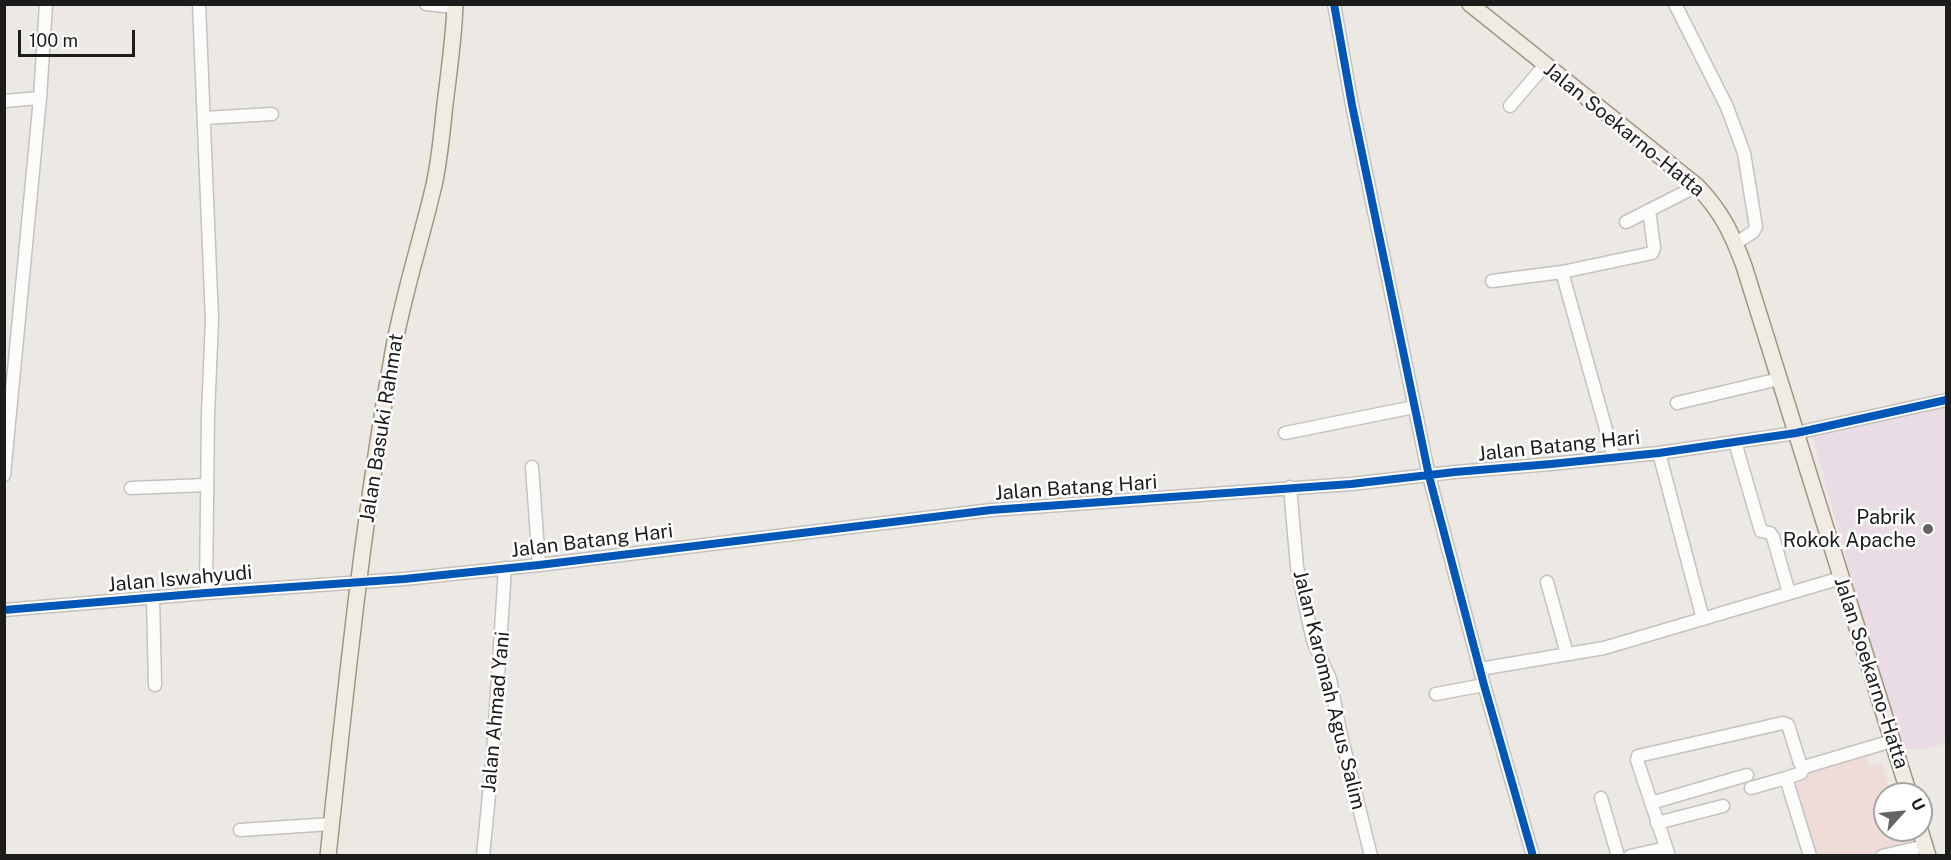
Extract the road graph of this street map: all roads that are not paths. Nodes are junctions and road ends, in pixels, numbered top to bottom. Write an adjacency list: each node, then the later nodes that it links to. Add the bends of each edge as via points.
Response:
1 (46, 4): 9 (street)
2 (199, 4): 13 (street)
3 (426, 4): 7 (street)
4 (1334, 4): 23 (street)
5 (1470, 4): 8 (main road, Jalan Soekarno-Hatta)
6 (1675, 4): 17 (street, via 1727,107 1744,153 1756,227)
7 (455, 6): 39 (main road, Jalan Basuki Rahmat, via 437,167 393,352)
8 (1545, 65): 11 (street); 14 (main road, Jalan Soekarno-Hatta)
9 (40, 98): 10 (street); 24 (street)
10 (4, 101)
11 (1510, 106)
12 (272, 114): 13 (street)
13 (204, 118): 33 (street, via 212,320)
14 (1696, 186): 15 (street); 17 (main road, Jalan Soekarno-Hatta, via 1713,203)
15 (1649, 210): 16 (street); 18 (street, via 1652,253)
16 (1626, 222)
17 (1736, 243): 20 (main road, Jalan Soekarno-Hatta)
18 (1562, 272): 19 (street); 29 (street)
19 (1492, 281)
20 (1779, 379): 22 (street); 26 (main road, Jalan Soekarno-Hatta)
21 (1947, 400): 26 (street, Jalan Batang Hari)
22 (1677, 403)
23 (1414, 407): 25 (street); 32 (street)
24 (7, 413): 31 (street)
25 (1285, 433)
26 (1796, 433): 27 (street, Jalan Batang Hari); 38 (main road, Jalan Soekarno-Hatta)
27 (1735, 442): 28 (street, Jalan Batang Hari); 42 (street, via 1761,531 1773,537)
28 (1659, 453): 29 (street, Jalan Batang Hari); 45 (street)
29 (1614, 458): 32 (street, Jalan Batang Hari)
30 (532, 467): 36 (street)
31 (4, 475)
32 (1429, 476): 34 (street, Jalan Batang Hari); 47 (street)
33 (206, 485): 35 (street); 41 (street)
34 (1290, 487): 36 (street, Jalan Batang Hari, via 991,510); 67 (street, Jalan Karomah Agus Salim, via 1297,567 1313,641 1330,679)
35 (131, 488)
36 (539, 565): 37 (street, Jalan Batang Hari)
37 (506, 568): 39 (street, Jalan Batang Hari); 66 (street, Jalan Ahmad Yani)
38 (1841, 578): 42 (street); 51 (main road, Jalan Soekarno-Hatta)
39 (358, 582): 41 (street, Jalan Iswahyudi); 61 (main road, Jalan Basuki Rahmat)
40 (1548, 582): 46 (street)
41 (206, 593): 43 (street, Jalan Iswahyudi)
42 (1790, 593): 45 (street)
43 (153, 597): 44 (street, Jalan Iswahyudi); 48 (street)
44 (4, 610)
45 (1703, 620): 46 (street, via 1604,648)
46 (1567, 654): 47 (street)
47 (1480, 669): 49 (street)
48 (155, 685)
49 (1484, 686): 50 (street); 68 (street)
50 (1436, 694)
51 (1892, 741): 52 (street); 55 (main road, Jalan Soekarno-Hatta)
52 (1804, 767): 54 (street, via 1801,773); 58 (street, via 1788,725 1783,723 1645,754 1637,760)
53 (1748, 775): 58 (street)
54 (1786, 778): 56 (street); 71 (street)
55 (1905, 782)
56 (1751, 788)
57 (1601, 798): 69 (street)
58 (1651, 803): 60 (street)
59 (1722, 806): 60 (street)
60 (1657, 823): 64 (street)
61 (331, 824): 62 (street); 65 (main road, Jalan Basuki Rahmat)
62 (240, 830)
63 (1926, 851): 72 (street)
64 (1667, 852): 70 (street)
65 (328, 855)
66 (483, 855)
67 (1371, 855)
68 (1533, 855)
69 (1618, 855)
70 (1630, 855)
71 (1810, 855)
72 (1882, 855)

